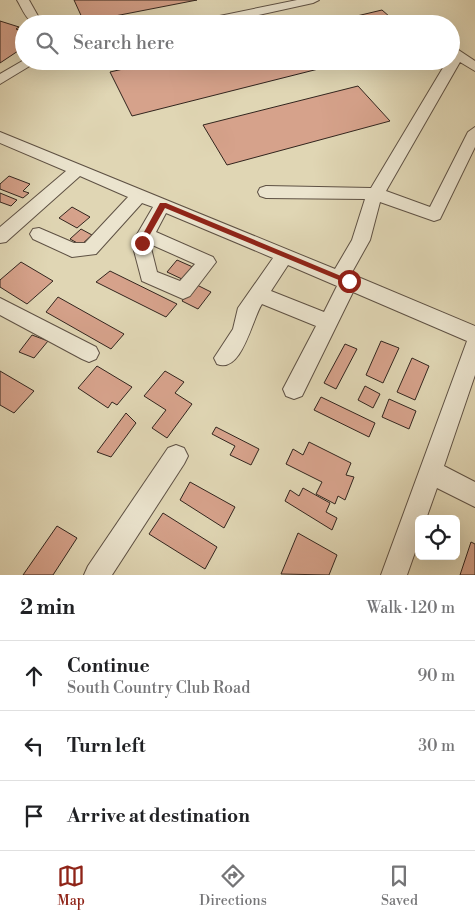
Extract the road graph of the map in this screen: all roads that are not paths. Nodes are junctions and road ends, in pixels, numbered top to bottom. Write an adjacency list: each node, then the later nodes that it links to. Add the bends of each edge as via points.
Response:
1 (23, 0): 3 (lane)
2 (313, 0): 4 (street)
3 (31, 15)
4 (242, 15)
5 (462, 54): 6 (street)
6 (475, 67)
7 (17, 70): 9 (street)
8 (452, 70): 15 (street)
9 (0, 80)
10 (475, 132): 15 (street, via 434,216)
11 (0, 136): 12 (street)
12 (78, 168): 14 (street); 19 (street)
13 (266, 192): 15 (street)
14 (140, 194): 16 (street); 17 (street, via 90,249 72,250)
15 (376, 194): 21 (street)
16 (163, 204): 18 (street); 20 (street)
17 (39, 234)
18 (146, 235)
19 (0, 237)
20 (285, 255): 21 (street); 22 (street)
21 (344, 279): 24 (street); 25 (street)
22 (259, 294): 24 (street); 28 (street, via 245,314 242,331)
23 (0, 306): 27 (street)
24 (332, 314): 29 (lane)
25 (475, 335)
26 (475, 345): 31 (street)
27 (90, 353)
28 (224, 358)
29 (294, 389)
30 (176, 456): 33 (street)
31 (430, 472): 32 (street); 34 (street)
32 (475, 495)
33 (97, 575)
34 (394, 575)

